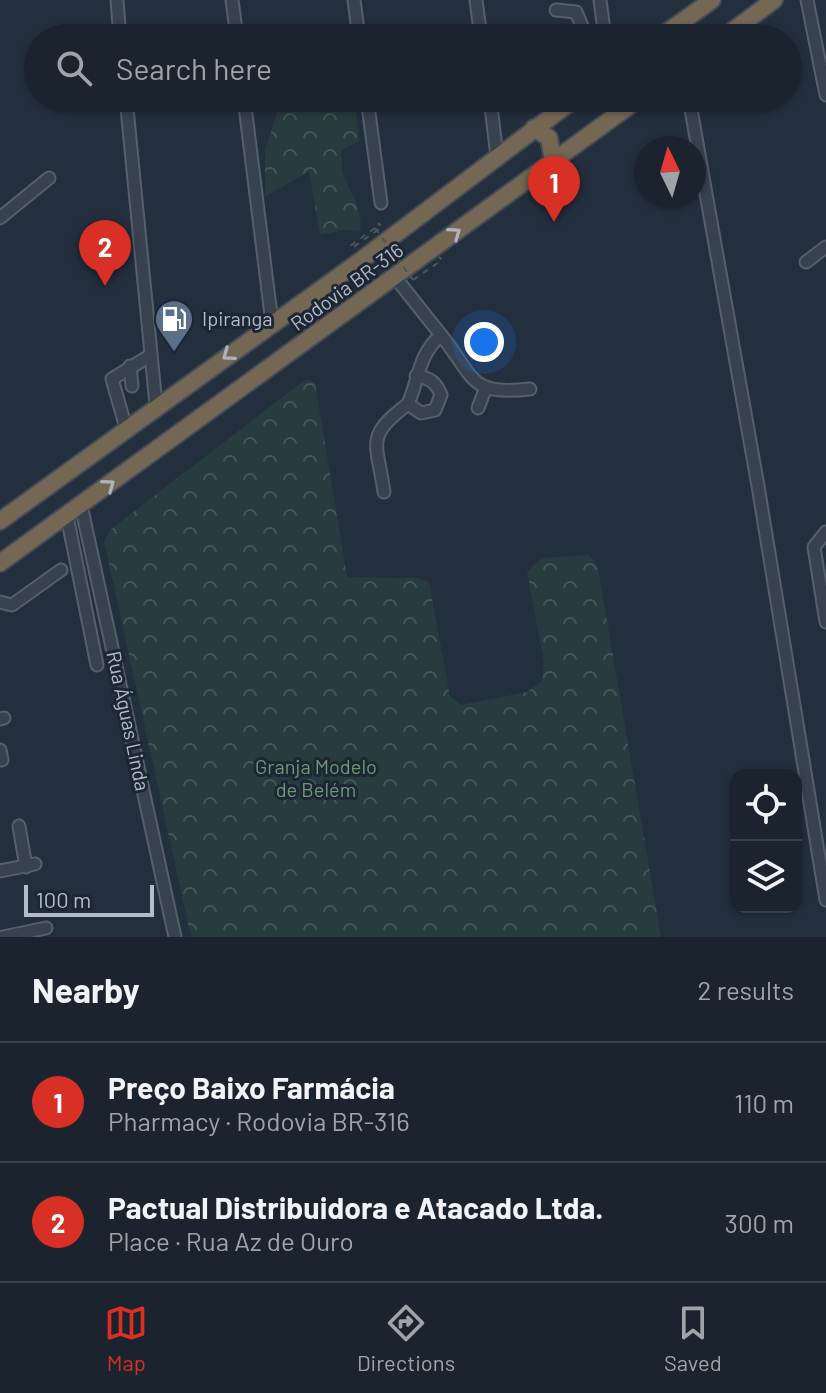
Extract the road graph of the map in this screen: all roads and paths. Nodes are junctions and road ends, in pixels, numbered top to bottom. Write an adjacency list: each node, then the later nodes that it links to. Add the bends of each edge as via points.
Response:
1 (117, 0): 10 (street)
2 (232, 0): 11 (street)
3 (354, 0): 12 (street)
4 (476, 0): 13 (street)
5 (600, 0): 15 (street)
6 (712, 0): 16 (highway)
7 (774, 0): 17 (highway)
8 (807, 0): 18 (street)
9 (556, 10): 14 (street, via 576,12)
10 (119, 24)
11 (235, 24)
12 (357, 24)
13 (479, 24)
14 (581, 24)
15 (603, 24)
16 (679, 24)
17 (742, 24)
18 (826, 95)
19 (127, 112): 42 (street)
20 (246, 112): 40 (street)
21 (369, 112): 32 (street)
22 (492, 112): 29 (street)
23 (557, 112): 26 (highway, Rodovia BR-316)
24 (620, 112): 28 (highway, Rodovia BR-316)
25 (691, 112): 64 (street)
26 (553, 115): 27 (highway, Rodovia BR-316); 28 (highway, via 557,131)
27 (534, 128): 29 (highway, Rodovia BR-316); 30 (highway, via 549,138)
28 (577, 143): 30 (highway, Rodovia BR-316)
29 (497, 156): 40 (highway, Rodovia BR-316)
30 (553, 160): 38 (highway, Rodovia BR-316, one-way to 30)
31 (49, 178): 33 (street)
32 (381, 203)
33 (0, 218)
34 (378, 223): 36 (path, bridge, via 382,227 352,248 350,246 375,228)
35 (826, 247): 37 (street)
36 (392, 254): 36 (path, via 368,270 369,272); 39 (path, bridge)
37 (806, 262)
38 (395, 277): 41 (street); 53 (highway, Rodovia BR-316, one-way to 38)
39 (413, 280)
40 (272, 323): 49 (highway, Rodovia BR-316, one-way to 49)
41 (441, 335): 44 (street, via 424,353); 47 (street)
42 (151, 355): 43 (street); 49 (street)
43 (130, 366): 45 (street); 51 (street, via 112,379)
44 (416, 376): 48 (street); 48 (street, via 433,381 440,404 421,413)
45 (132, 386)
46 (530, 389): 47 (street)
47 (485, 390): 50 (street)
48 (408, 404): 52 (street, via 385,421 377,436)
49 (156, 405): 51 (highway, Rodovia BR-316)
50 (478, 408)
51 (126, 428): 55 (highway, Rodovia BR-316)
52 (384, 492)
53 (81, 505): 54 (highway, Rodovia BR-316); 67 (street, Rua Águas Linda)
54 (67, 516): 57 (highway, Rodovia BR-316); 61 (street)
55 (0, 521)
56 (826, 532): 60 (street, via 814,547)
57 (0, 563)
58 (61, 570): 59 (street, via 12,605)
59 (0, 602)
60 (826, 622)
61 (97, 665)
62 (19, 826): 63 (street, via 31,866)
63 (0, 871)
64 (826, 900)
65 (42, 932): 66 (street)
66 (3, 937)
67 (175, 937)

